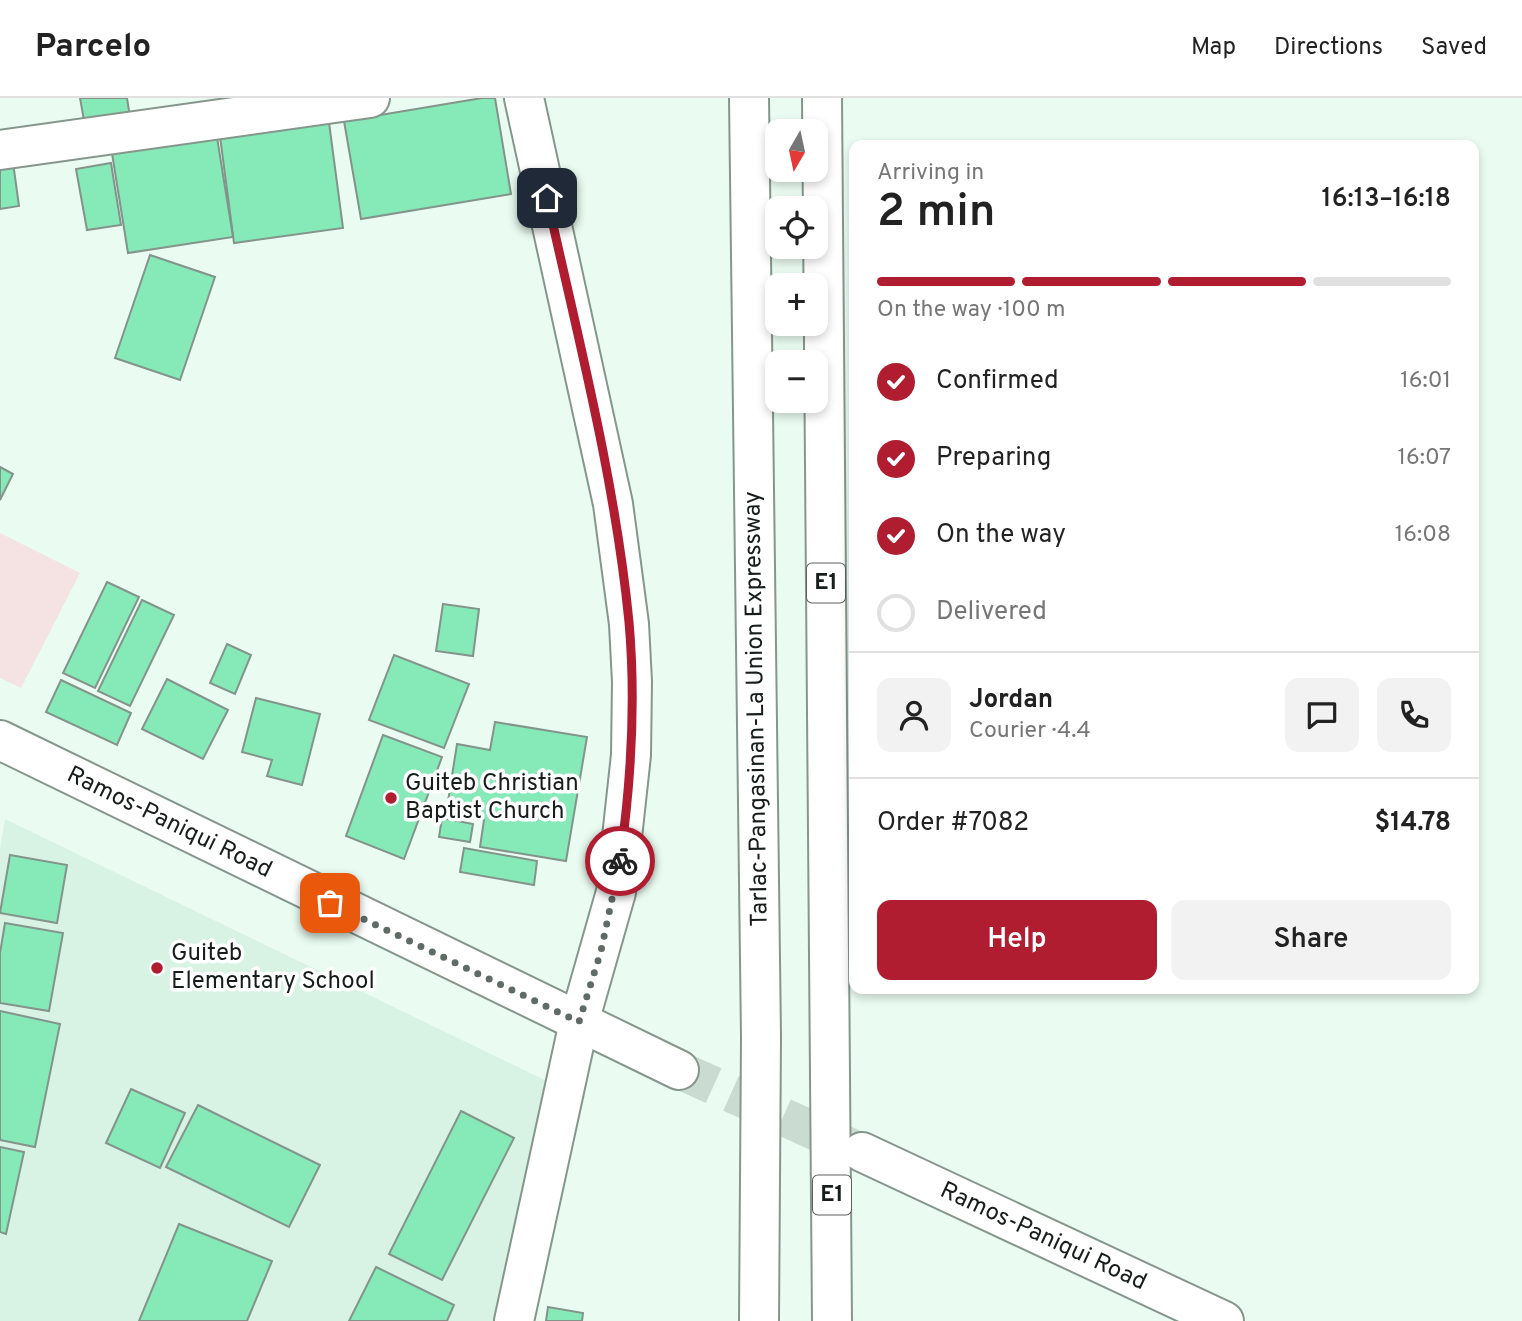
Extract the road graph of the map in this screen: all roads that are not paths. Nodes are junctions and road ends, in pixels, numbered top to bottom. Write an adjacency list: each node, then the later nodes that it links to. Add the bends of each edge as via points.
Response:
1 (370, 98): 5 (main road)
2 (524, 98): 7 (main road, via 613,504 629,624 631,755 625,829 616,892)
3 (749, 98): 11 (main road, Tarlac-Pangasinan-La Union Expressway, via 761,1037)
4 (822, 98): 12 (main road, E1)
5 (0, 150)
6 (0, 740): 7 (main road, Ramos-Paniqui Road)
7 (579, 1022): 8 (main road, Ramos-Paniqui Road); 10 (main road)
8 (679, 1070)
9 (862, 1152): 13 (main road, Ramos-Paniqui Road)
10 (514, 1321)
11 (759, 1321)
12 (832, 1321)
13 (1224, 1321)

